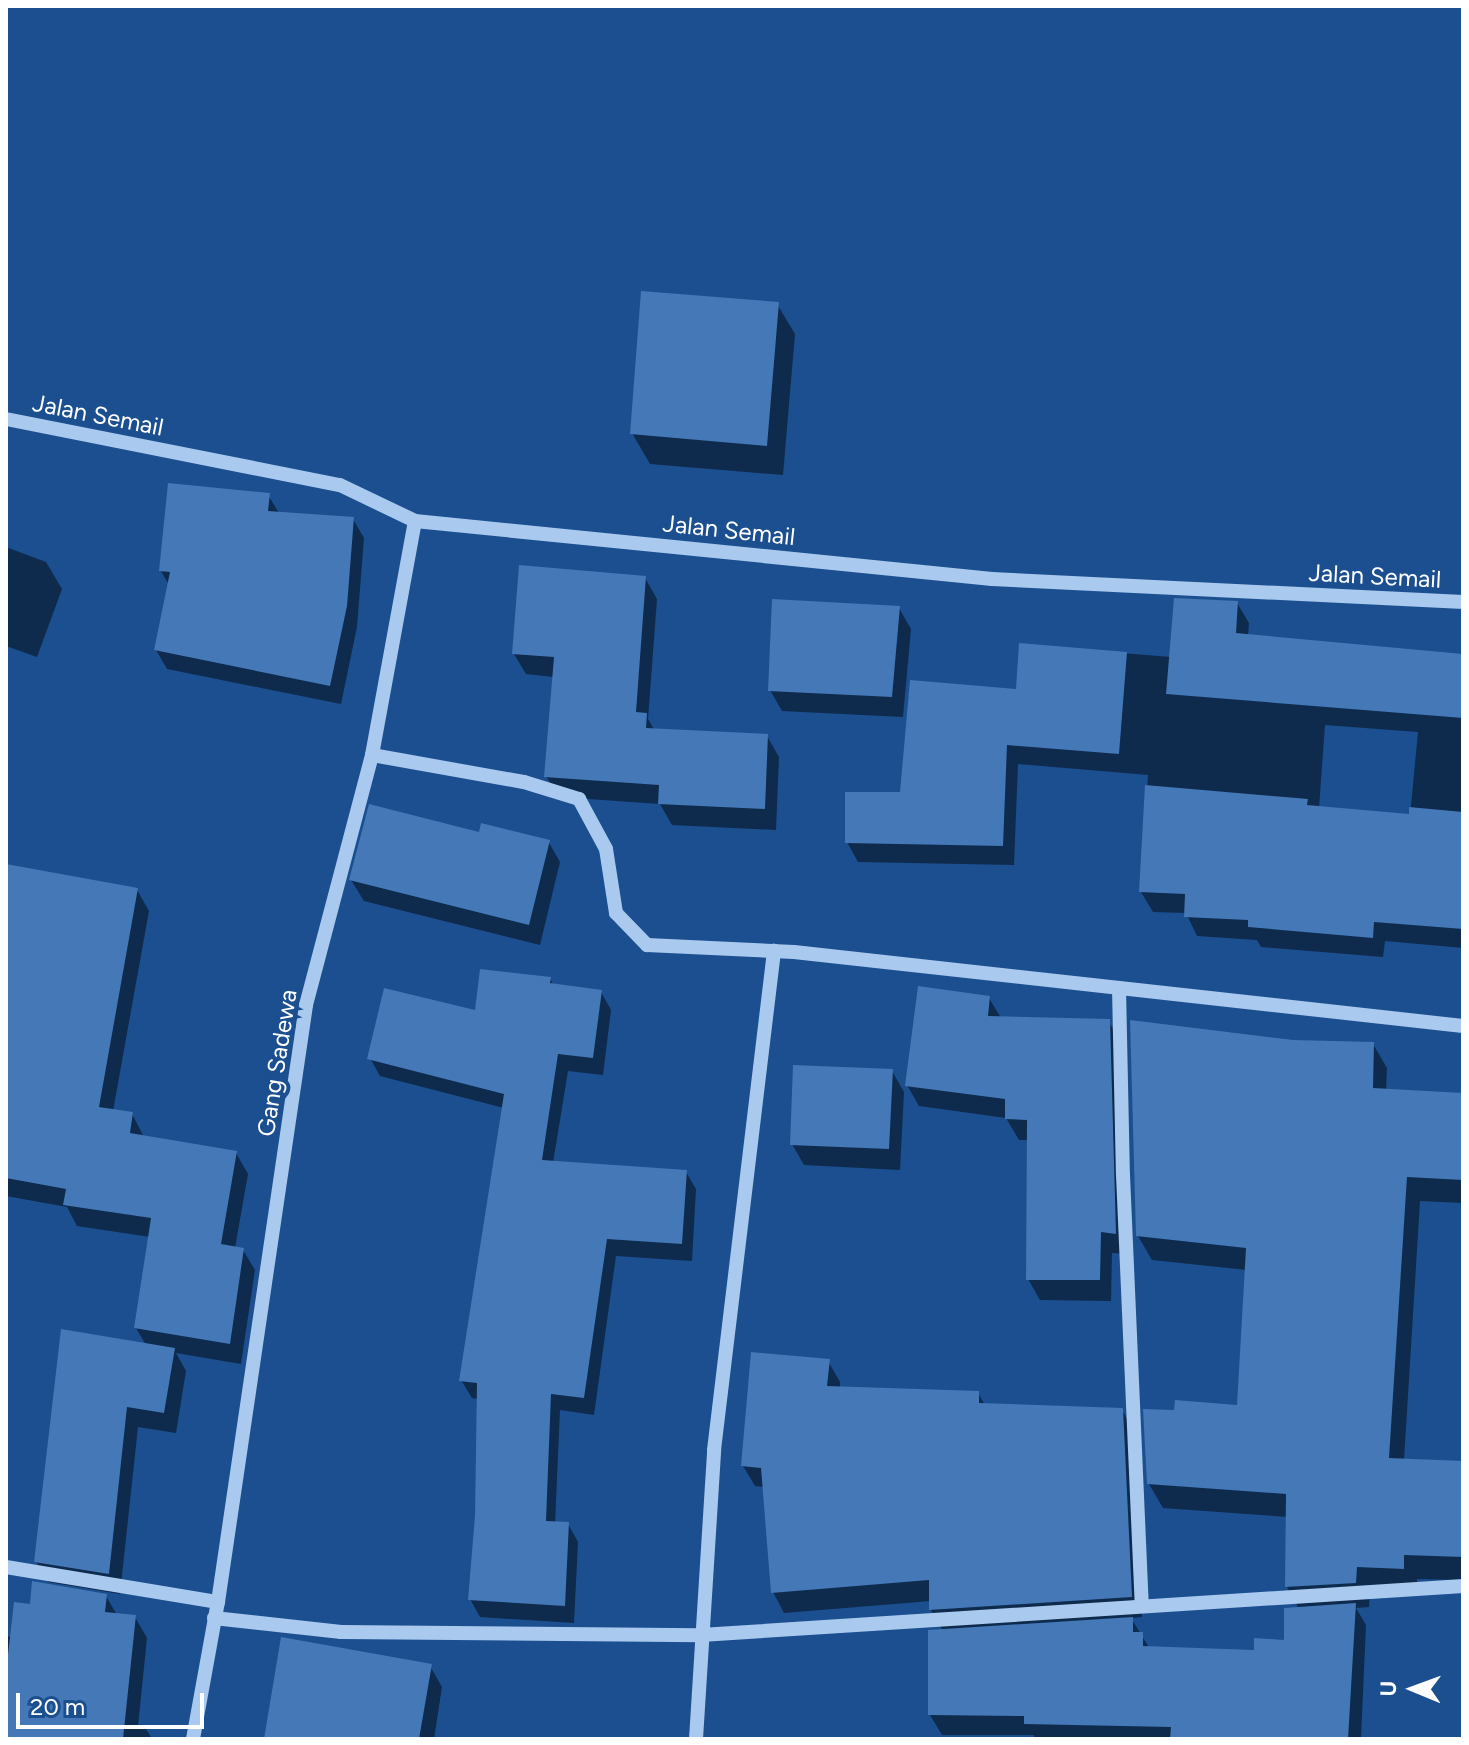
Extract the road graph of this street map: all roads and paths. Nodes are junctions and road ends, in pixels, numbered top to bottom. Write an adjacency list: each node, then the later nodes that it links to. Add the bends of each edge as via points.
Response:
1 (6, 419): 2 (street, Jalan Semail, via 340,485)
2 (415, 521): 3 (street, Jalan Semail, via 992,579); 4 (street, Gang Sadewa)
3 (1463, 602)
4 (372, 755): 5 (street, via 524,782 579,799 606,849 616,913 647,945); 10 (street, Gang Sadewa, via 306,1005)
5 (774, 951): 6 (street); 13 (street, via 714,1450)
6 (1119, 988): 7 (street); 11 (street)
7 (1463, 1026)
8 (6, 1567): 10 (street)
9 (1463, 1586): 11 (street)
10 (218, 1602): 12 (street, Gang Sadewa)
11 (1142, 1606): 13 (street)
12 (214, 1618): 13 (street, via 341,1632); 14 (street, Gang Sadewa)
13 (701, 1635): 15 (street)
14 (193, 1739)
15 (696, 1739)

